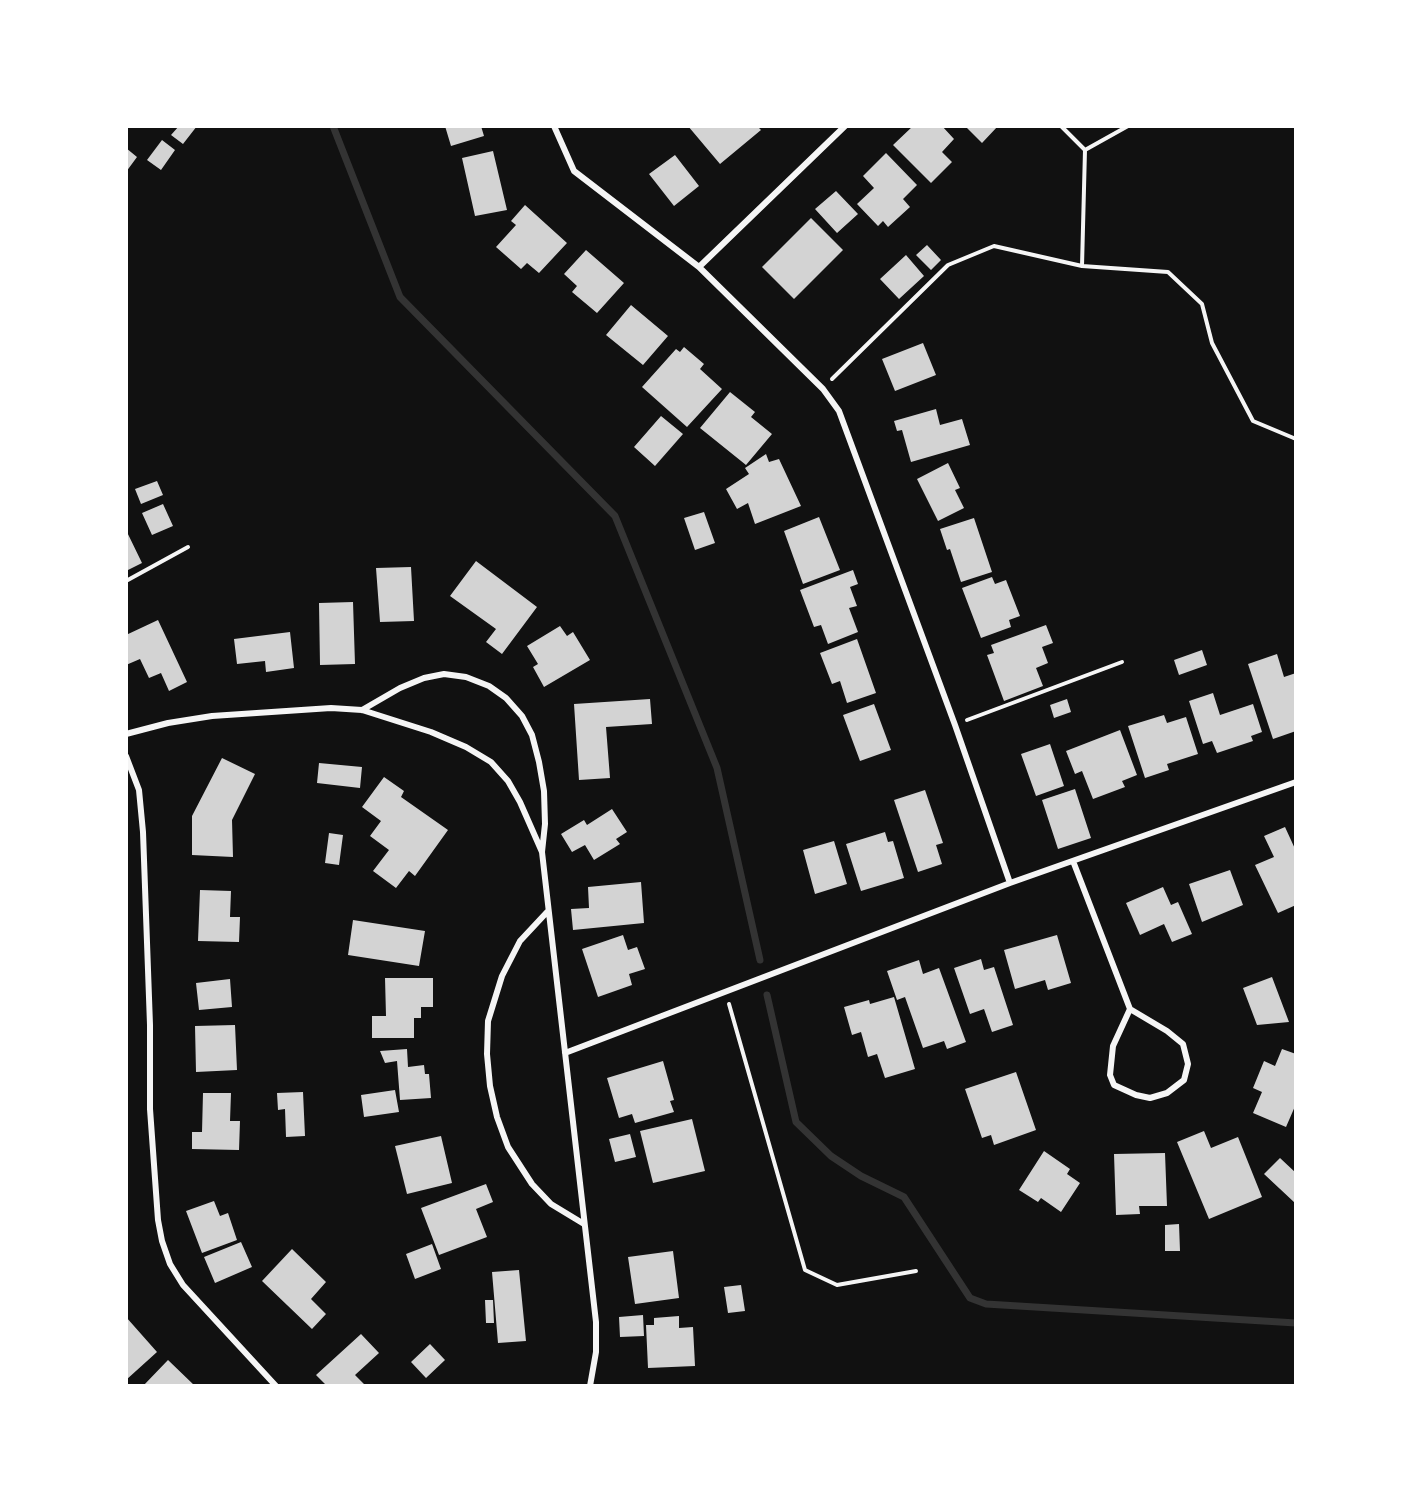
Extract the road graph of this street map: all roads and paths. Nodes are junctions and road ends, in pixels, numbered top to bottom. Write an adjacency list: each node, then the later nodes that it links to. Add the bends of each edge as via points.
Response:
1 (554, 126): 7 (street, via 574,171)
2 (845, 126): 7 (street)
3 (1062, 126): 5 (path)
4 (1128, 126): 5 (path)
5 (1086, 150): 6 (path)
6 (1082, 266): 8 (path, via 994,246 948,266); 9 (path, via 1168,272 1202,304 1212,343 1253,421)
7 (699, 267): 8 (street)
8 (823, 389): 14 (street, via 839,411)
9 (1296, 439)
10 (188, 547): 11 (path)
11 (126, 581)
12 (1122, 662): 14 (path)
13 (362, 710): 15 (street, via 331,708 212,716); 18 (street, via 431,732 491,762 520,802); 18 (street, via 400,688 444,674 466,676 506,698 532,735 539,762 544,791)
14 (956, 724): 20 (street)
15 (126, 734)
16 (126, 756): 27 (street, via 139,790 143,832 150,1109 162,1241 183,1285)
17 (1296, 782): 19 (street)
18 (542, 852): 21 (street)
19 (1073, 861): 20 (street); 23 (street)
20 (1010, 883): 22 (street)
21 (548, 911): 24 (street); 25 (street, via 520,941 502,976 488,1021 490,1086 508,1147 526,1175 551,1204)
22 (725, 992): 24 (street); 26 (path, via 805,1270 837,1285)
23 (1130, 1009): 23 (street, via 1113,1046 1110,1075 1114,1085 1150,1098 1167,1093 1184,1080 1188,1064 1183,1044)
24 (565, 1053): 25 (street)
25 (584, 1224): 28 (street, via 596,1322)
26 (916, 1271)
27 (276, 1386)
28 (590, 1386)

